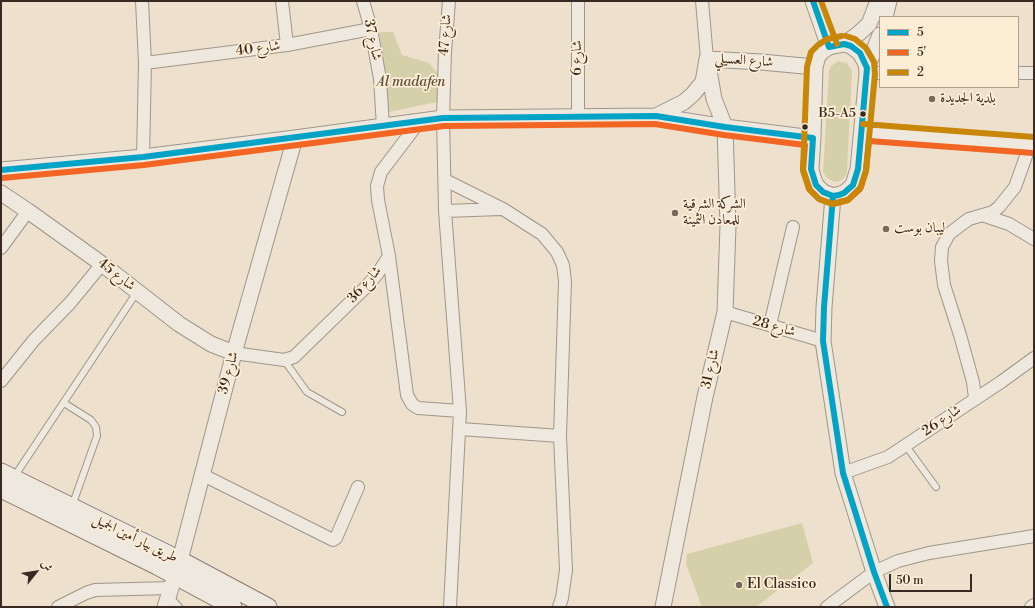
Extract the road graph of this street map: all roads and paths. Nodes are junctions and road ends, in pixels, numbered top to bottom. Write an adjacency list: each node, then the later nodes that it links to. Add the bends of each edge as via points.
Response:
1 (142, 1): 16 (street)
2 (282, 1): 13 (street)
3 (363, 1): 11 (street, شارع 37)
4 (449, 1): 23 (street, شارع 47)
5 (578, 1): 21 (street, شارع 6)
6 (813, 1): 14 (street)
7 (878, 1): 14 (street, via 869,24 857,35)
8 (889, 1): 10 (street)
9 (701, 3): 15 (street)
10 (885, 16)
11 (371, 30): 13 (street, شارع 40); 25 (street, شارع 37, via 380,79)
12 (879, 39): 18 (street)
13 (287, 45): 16 (street, شارع 40)
14 (836, 45): 17 (street, via 818,56); 18 (street, via 852,46 860,53)
15 (707, 59): 17 (street, شارع العسيلي); 22 (street, شارع العسيلي, via 702,82 693,94 684,102); 26 (street, via 714,99)
16 (145, 63): 31 (street)
17 (815, 67): 29 (street)
18 (871, 71): 27 (street)
19 (1019, 73): 20 (street)
20 (1034, 73)
21 (578, 116): 22 (street, شارع العسيلي); 23 (street, شارع العسيلي)
22 (656, 116): 26 (street, شارع العسيلي)
23 (443, 118): 24 (street, شارع العسيلي); 33 (street, شارع 47)
24 (419, 122): 25 (street, شارع العسيلي); 43 (street, شارع 36, via 385,165 378,178 378,200)
25 (383, 126): 28 (street, شارع العسيلي)
26 (726, 127): 29 (street, شارع العسيلي); 46 (street, شارع 31, via 728,226)
27 (862, 132): 30 (street); 35 (street, via 858,169 852,185 844,193)
28 (295, 138): 31 (street, شارع العسيلي); 49 (street, شارع 39)
29 (813, 138): 35 (street, via 812,177 823,192)
30 (1032, 145): 39 (street, via 1015,187 999,207)
31 (143, 157): 32 (street, شارع العسيلي)
32 (1, 170)
33 (445, 180): 36 (street); 38 (street, شارع 47)
34 (1, 193): 37 (street, شارع 45)
35 (833, 196): 48 (street)
36 (502, 209): 38 (street); 58 (street, via 542,234 557,252 563,265 565,281)
37 (28, 211): 42 (street); 44 (street, شارع 45)
38 (445, 211): 55 (street, شارع 47)
39 (982, 215): 41 (street, via 1009,224); 53 (street, via 969,219 949,234 942,247 941,261 944,285 973,382)
40 (793, 227): 47 (street)
41 (1034, 239)
42 (1, 248)
43 (388, 256): 51 (street, شارع 36, via 367,286 297,355); 55 (street, via 409,400 418,408)
44 (102, 264): 45 (street, شارع 45); 52 (street)
45 (137, 292): 49 (street, شارع 45, via 179,324 211,344); 54 (lane)
46 (725, 312): 47 (street, شارع 28); 76 (street, شارع 31, via 705,397)
47 (770, 325): 48 (street, شارع 28)
48 (823, 341): 60 (street)
49 (234, 353): 51 (street); 61 (street, شارع 39)
50 (1034, 358): 53 (street, شارع 26)
51 (284, 360): 56 (lane, via 307,392)
52 (1, 381)
53 (975, 398): 59 (street, شارع 26)
54 (64, 402): 62 (lane); 65 (lane, via 91,420 97,436)
55 (460, 411): 57 (street, شارع 47)
56 (342, 412)
57 (460, 429): 58 (street); 74 (street, شارع 47)
58 (560, 436): 75 (street, via 566,570)
59 (906, 446): 60 (street, شارع 26, via 888,457); 64 (lane)
60 (843, 473): 67 (street)
61 (203, 475): 63 (street, via 331,540 336,538); 68 (street, شارع 39)
62 (5, 480): 65 (main road, طريق بيار أمين الجميل); 68 (main road, طريق بيار أمين الجميل)
63 (358, 487)
64 (936, 487)
65 (72, 508): 68 (main road, طريق بيار أمين الجميل)
66 (1034, 536): 67 (street, via 929,553 898,561)
67 (874, 572): 77 (street); 78 (street)
68 (172, 585): 70 (street, via 95,590); 71 (lane); 72 (main road, طريق بيار أمين الجميل); 73 (main road, طريق بيار أمين الجميل)
69 (1034, 605): 79 (street)
70 (58, 607)
71 (178, 607)
72 (233, 607)
73 (268, 607)
74 (450, 607)
75 (559, 607)
76 (663, 607)
77 (827, 607)
78 (887, 607)
79 (1031, 607)

